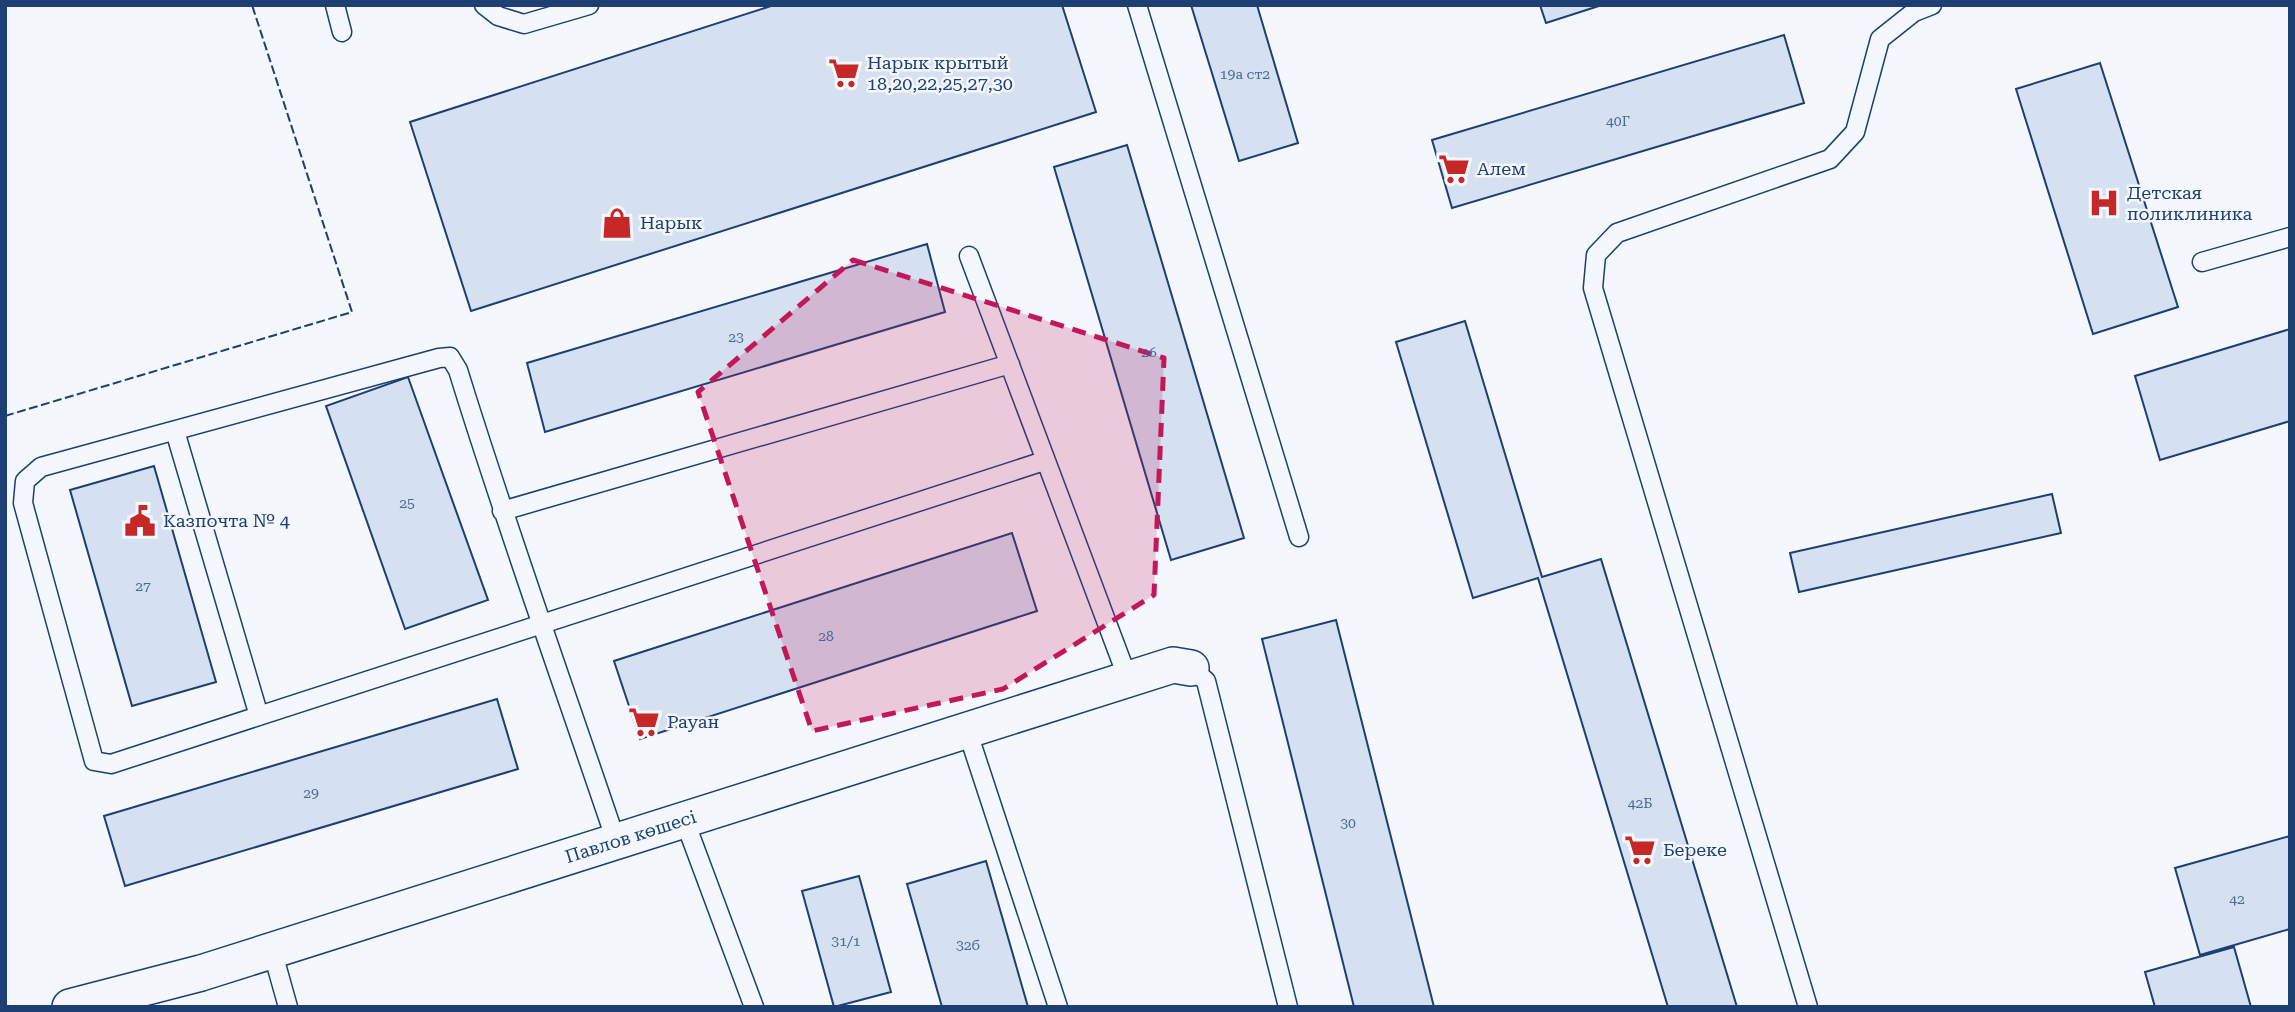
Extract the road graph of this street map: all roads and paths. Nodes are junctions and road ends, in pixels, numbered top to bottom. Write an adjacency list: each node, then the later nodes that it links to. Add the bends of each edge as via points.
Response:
1 (335, 5): 6 (lane)
2 (484, 5): 3 (lane, via 498,16 524,24)
3 (589, 5)
4 (1137, 5): 14 (lane)
5 (1932, 5): 29 (lane, via 1914,12 1880,39 1855,132 1830,159 1618,233 1596,255 1593,288)
6 (342, 32)
7 (2290, 237): 9 (lane)
8 (969, 256): 10 (lane)
9 (2202, 262)
10 (1010, 365): 12 (lane); 13 (lane)
11 (175, 431): 13 (lane, via 450,357); 18 (lane); 18 (lane, via 41,467 25,481 23,503 94,761 111,764)
12 (1044, 461): 15 (lane); 17 (lane)
13 (502, 511): 15 (lane)
14 (1299, 537)
15 (542, 624): 18 (lane); 21 (lane)
16 (1191, 668): 17 (street, Павлов көшесі, via 1173,664); 28 (lane, via 1206,681)
17 (1128, 679): 19 (street, Павлов көшесі)
18 (259, 716)
19 (967, 730): 20 (street, Павлов көшесі); 27 (lane)
20 (684, 819): 21 (street, Павлов көшесі); 26 (lane)
21 (616, 841): 22 (street, Павлов көшесі)
22 (272, 950): 23 (street, Павлов көшесі); 25 (lane)
23 (151, 997): 24 (street, Павлов көшесі)
24 (70, 1007)
25 (288, 1007)
26 (754, 1007)
27 (1058, 1007)
28 (1288, 1007)
29 (1808, 1007)

